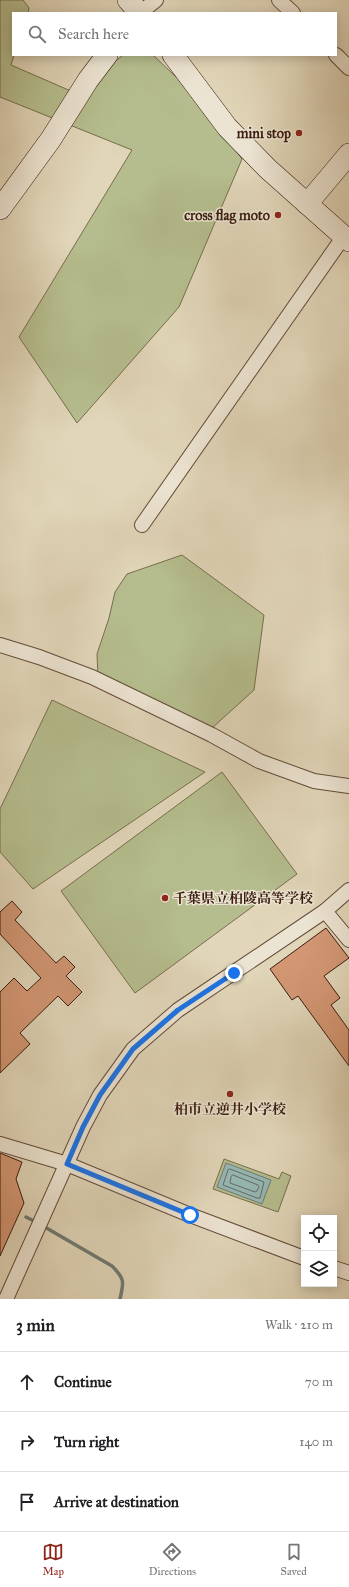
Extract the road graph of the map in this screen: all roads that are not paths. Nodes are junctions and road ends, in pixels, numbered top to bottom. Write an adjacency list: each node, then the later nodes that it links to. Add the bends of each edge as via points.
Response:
1 (128, 0): 4 (street)
2 (156, 0): 5 (street)
3 (280, 0): 6 (street)
4 (139, 12)
5 (141, 12)
6 (292, 12)
7 (106, 56): 13 (street)
8 (174, 56): 12 (street, via 227,127 268,170)
9 (337, 56): 10 (street)
10 (349, 68)
11 (349, 154): 12 (street)
12 (307, 204): 14 (street)
13 (0, 209)
14 (347, 239): 15 (street)
15 (142, 525)
16 (0, 645): 17 (street, via 92,677 212,735 259,761 314,781)
17 (349, 786)
18 (349, 890): 19 (street)
19 (326, 911): 20 (street); 22 (street, via 178,1010 133,1049 100,1095)
20 (349, 940)
21 (0, 1144): 22 (street)
22 (67, 1164): 23 (street); 26 (street)
23 (301, 1257)
24 (337, 1269): 25 (street)
25 (349, 1273)
26 (6, 1299)

